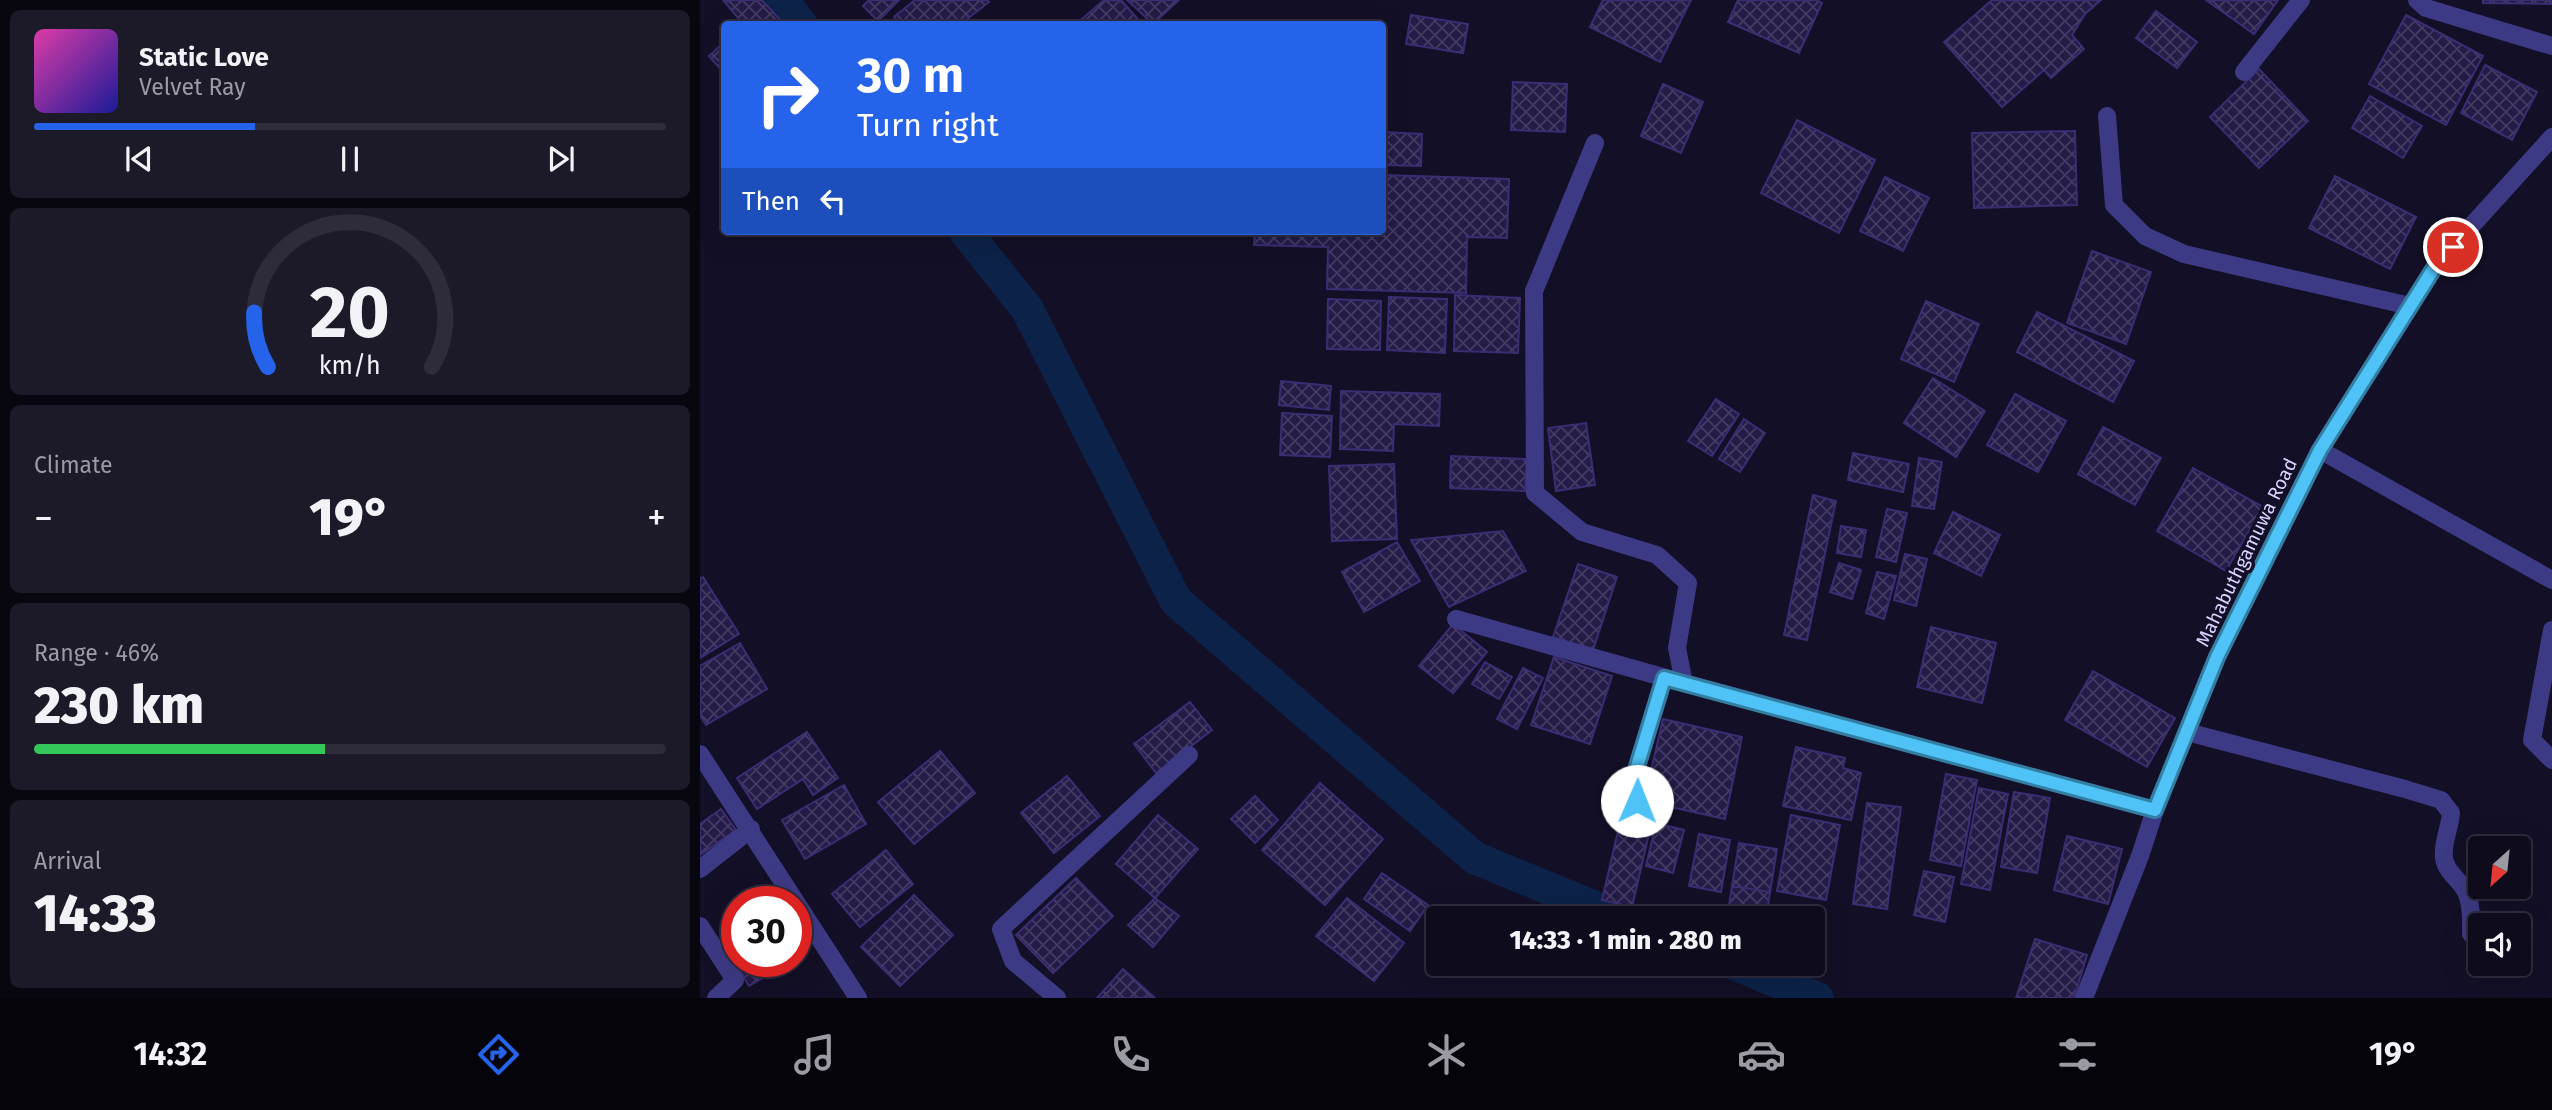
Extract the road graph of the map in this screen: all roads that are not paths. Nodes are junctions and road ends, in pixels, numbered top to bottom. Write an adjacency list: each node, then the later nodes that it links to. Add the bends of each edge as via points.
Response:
1 (2301, 0): 4 (street)
2 (2417, 0): 3 (street, via 2426,8)
3 (2552, 46)
4 (2244, 72)
5 (2107, 116): 8 (street, via 2114,205 2145,236 2184,254)
6 (2552, 137): 8 (street, Mahabuthgamuwa Road, via 2436,265)
7 (1595, 144): 14 (street, via 1534,291 1535,493 1582,532 1657,555 1688,583 1677,648)
8 (2410, 306): 9 (street, Mahabuthgamuwa Road)
9 (2320, 450): 10 (street); 15 (street, Mahabuthgamuwa Road, via 2217,657)
10 (2552, 580)
11 (1456, 619): 13 (street)
12 (2552, 630): 18 (street, via 2532,740)
13 (1664, 678): 14 (street); 19 (street, via 1632,783 1637,801)
14 (1684, 683): 20 (street)
15 (2186, 732): 20 (street, Mahabuthgamuwa Road); 23 (street, via 2441,800 2451,813 2444,861 2465,890)
16 (700, 754): 21 (street)
17 (1189, 755): 27 (street, via 1001,929 1013,961)
18 (2552, 760)
19 (1659, 810)
20 (2155, 810): 28 (street, Mahabuthgamuwa Road)
21 (751, 829): 22 (street); 26 (street)
22 (700, 869)
23 (2470, 913)
24 (700, 926): 25 (street, via 735,980)
25 (716, 998)
26 (858, 998)
27 (1057, 998)
28 (2084, 998)

